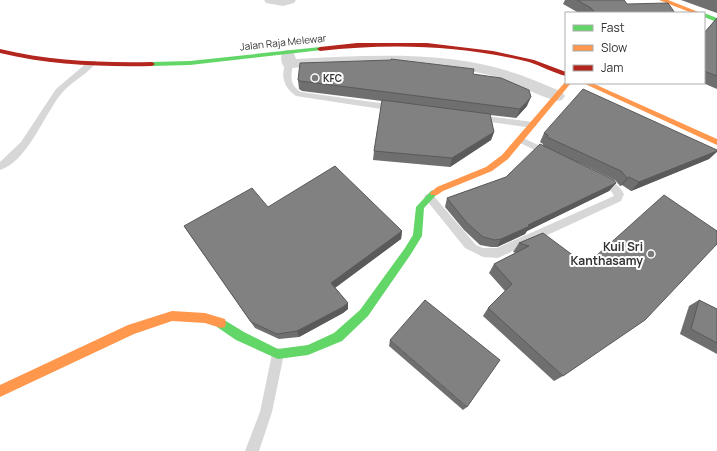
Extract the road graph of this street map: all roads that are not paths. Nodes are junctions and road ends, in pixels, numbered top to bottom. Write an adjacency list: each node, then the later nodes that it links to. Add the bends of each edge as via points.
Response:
1 (270, 0): 2 (street)
2 (290, 0)
3 (662, 0): 4 (main road)
4 (695, 12)
5 (705, 15): 6 (main road)
6 (717, 20)
7 (0, 51): 9 (main road, Jalan Raja Melewar, via 22,57)
8 (288, 59): 9 (main road, Jalan Raja Melewar); 10 (main road, Jalan Raja Melewar, via 357,45 427,45 532,61); 13 (street, via 379,60 484,69 520,79); 14 (lane, via 287,81 291,89 299,94)
9 (92, 63): 20 (lane, via 55,95 21,149)
10 (565, 74)
11 (567, 84): 13 (main road)
12 (588, 84): 18 (main road)
13 (557, 96): 16 (main road)
14 (402, 109)
15 (472, 117): 16 (lane)
16 (533, 125): 17 (main road)
17 (521, 140): 19 (lane); 22 (main road, via 489,169 440,189)
18 (717, 142)
19 (556, 157)
20 (0, 167)
21 (590, 174): 22 (lane, via 611,184 619,194 618,198 498,253 486,254 476,250)
22 (429, 197): 23 (main road, via 420,207 417,236 364,313 338,337 308,350)
23 (278, 354): 24 (main road, via 240,336 222,323 205,318 172,316 132,329); 25 (lane, via 266,412)
24 (0, 391)
25 (252, 451)

